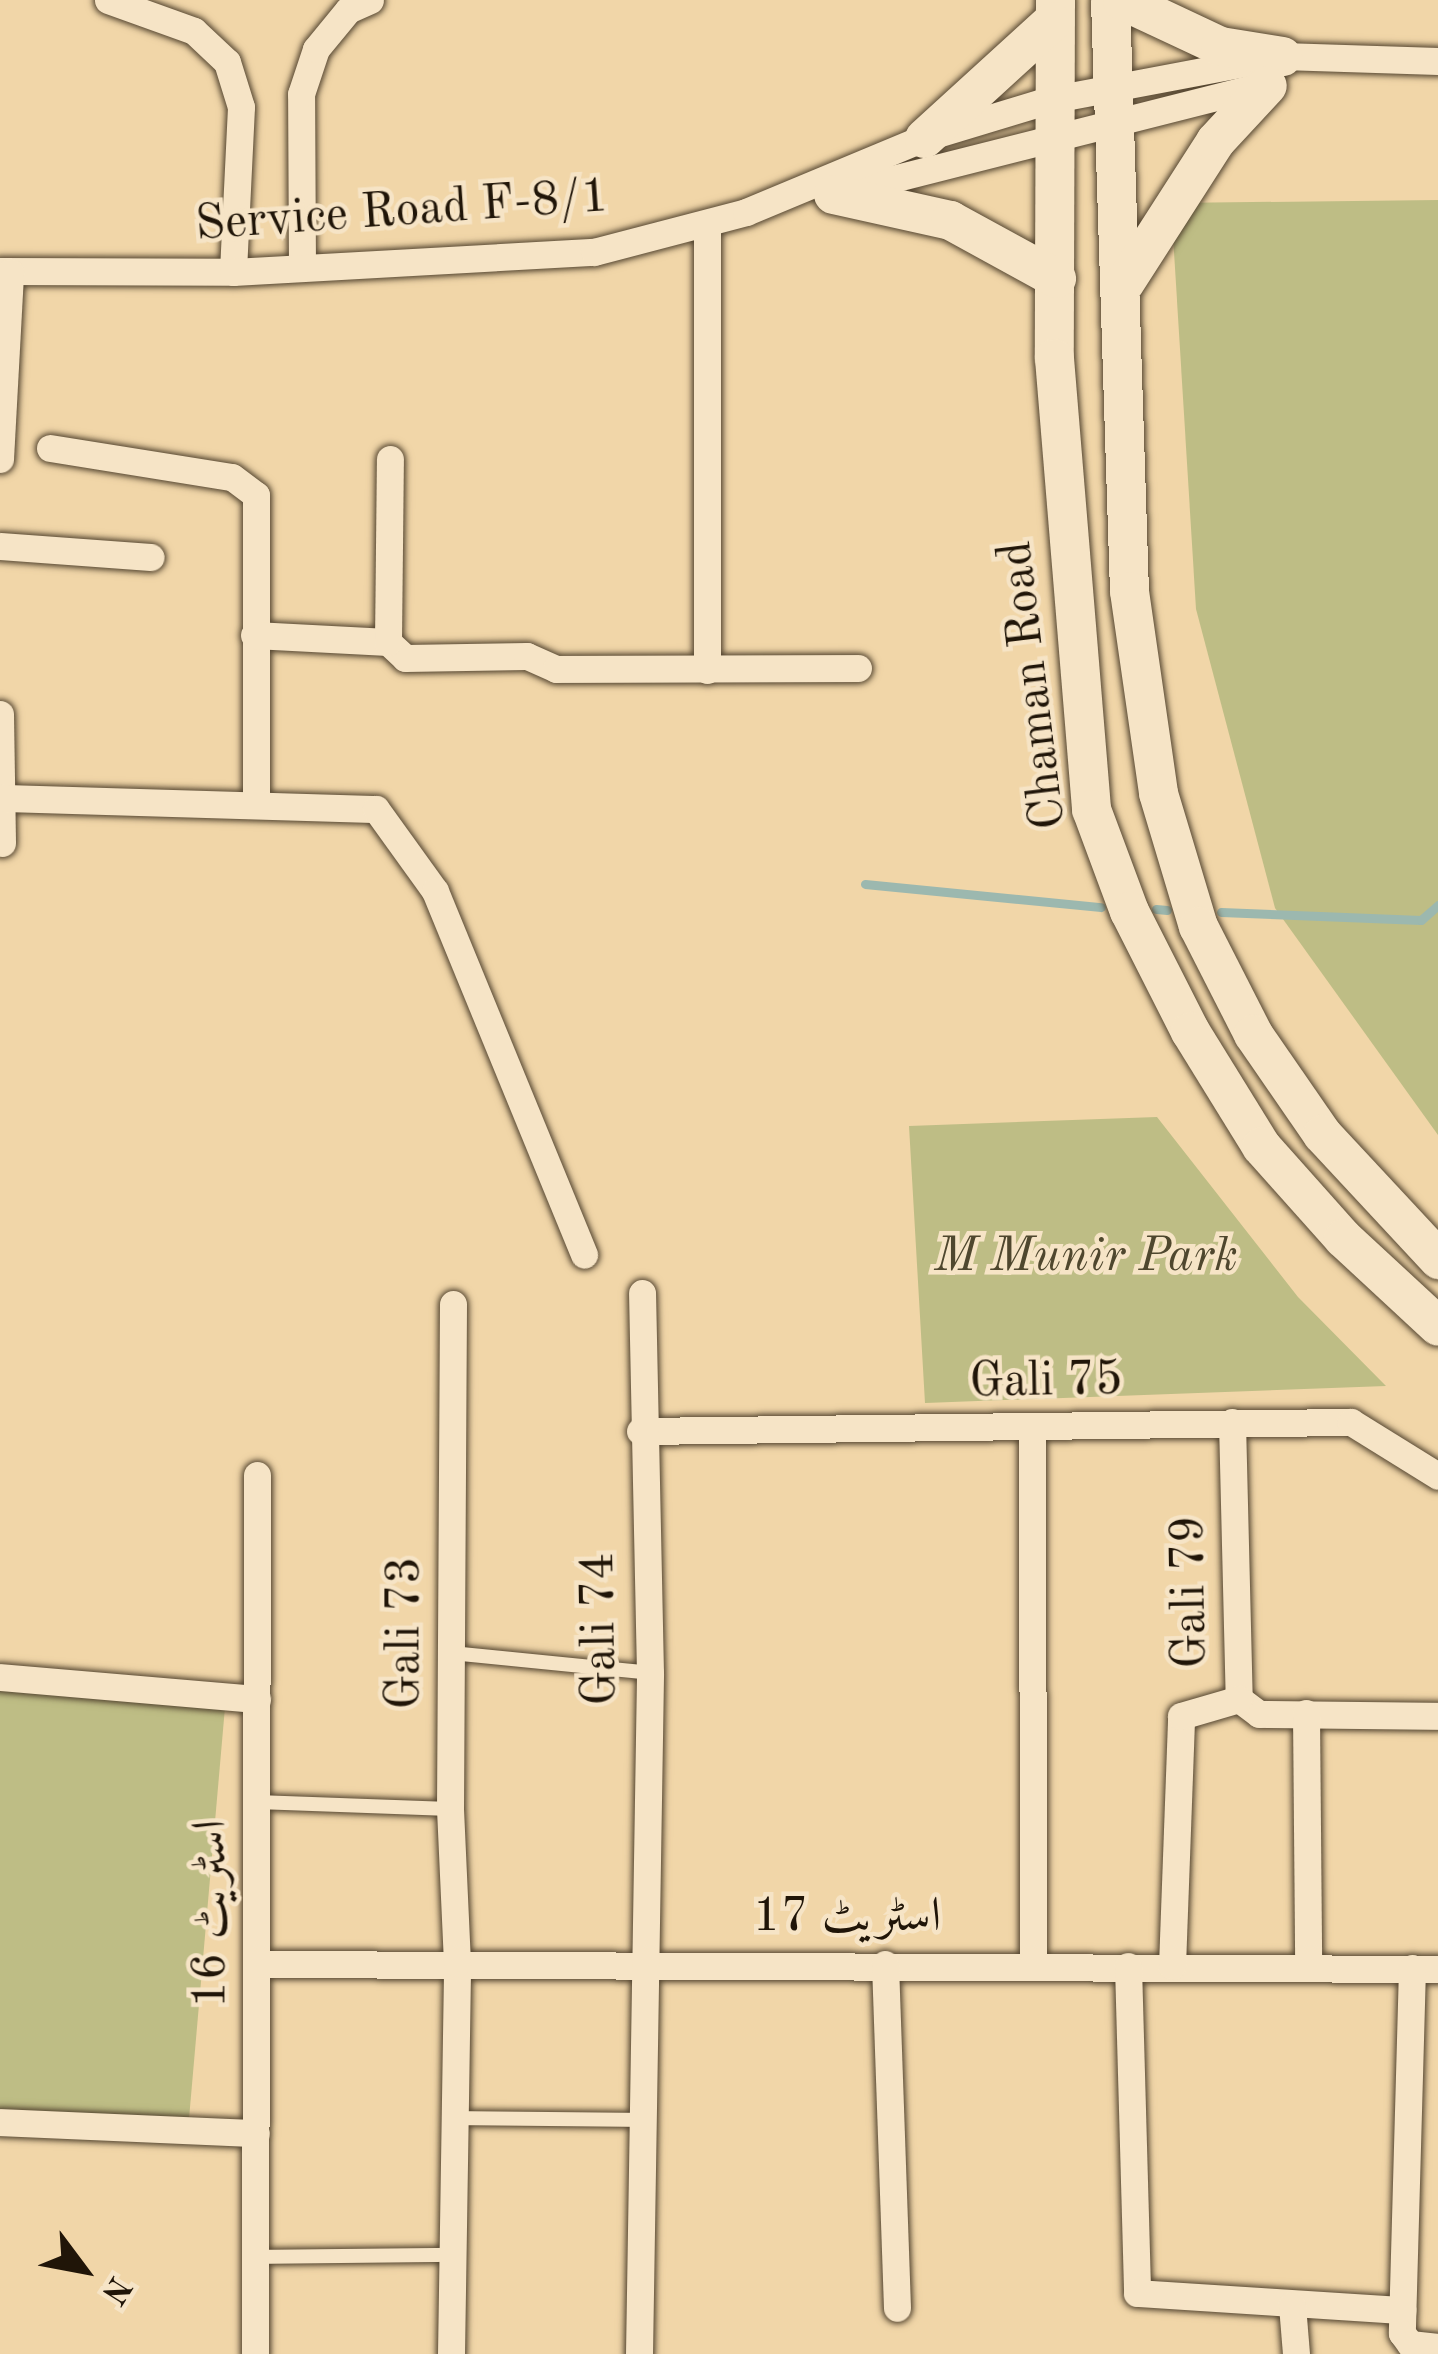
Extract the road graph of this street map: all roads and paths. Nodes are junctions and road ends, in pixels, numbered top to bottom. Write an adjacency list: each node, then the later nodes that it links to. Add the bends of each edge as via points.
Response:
1 (108, 0): 15 (street, via 194,31 227,62 241,107)
2 (370, 0): 13 (street, via 348,10 316,50 301,94)
3 (1110, 0): 9 (street)
4 (1122, 0): 7 (street)
5 (1054, 10): 8 (street, Chaman Road); 10 (street)
6 (1438, 62): 7 (street, Service Road F-8/1)
7 (1288, 67): 9 (street, Service Road F-8/1); 17 (street, via 1215,141)
8 (1050, 101): 9 (street, Service Road F-8/1); 10 (street, Service Road F-8/1); 11 (street, Service Road F-8/1); 16 (street, Chaman Road)
9 (1114, 106): 17 (street)
10 (924, 138): 11 (street, Service Road F-8/1)
11 (817, 193): 12 (street, Service Road F-8/1); 16 (street, via 950,220)
12 (707, 224): 13 (street, Service Road F-8/1, via 594,252); 26 (street)
13 (302, 268): 15 (street, Service Road F-8/1)
14 (5, 272): 15 (street, Service Road F-8/1); 19 (street)
15 (233, 272)
16 (1056, 278): 35 (street, Chaman Road, via 1055,384 1091,809 1160,971 1262,1145 1343,1238)
17 (1124, 283): 32 (street, via 1130,590 1158,794 1198,926 1253,1034 1322,1134)
18 (50, 448): 23 (street, via 246,482 256,495)
19 (0, 459)
20 (390, 459): 24 (street)
21 (0, 546): 22 (street)
22 (151, 557)
23 (254, 635): 24 (street); 29 (street)
24 (388, 642): 26 (street, via 405,658 527,656 556,669)
25 (858, 668): 26 (street)
26 (706, 670)
27 (0, 714): 28 (street)
28 (2, 798): 29 (street); 30 (street)
29 (256, 802): 31 (street, via 363,805 387,818 435,891)
30 (2, 843)
31 (584, 1255)
32 (1438, 1259)
33 (642, 1293): 38 (street, Gali 74)
34 (453, 1304): 41 (street, Gali 73)
35 (1438, 1326)
36 (1232, 1422): 37 (street, Gali 75); 40 (street, Gali 75, via 1351,1422); 45 (street, Gali 79)
37 (1032, 1428): 38 (street, Gali 75); 54 (street)
38 (640, 1431): 42 (street, Gali 74)
39 (257, 1475): 44 (street, اسٹریٹ 16)
40 (1438, 1476)
41 (451, 1653): 42 (lane); 49 (street, Gali 73)
42 (650, 1673): 50 (street, Gali 74)
43 (0, 1677): 44 (street)
44 (257, 1699): 48 (street, اسٹریٹ 16)
45 (1239, 1699): 46 (street, Gali 79, via 1259,1714); 56 (street, via 1181,1716)
46 (1306, 1713): 47 (street, Gali 79); 57 (street)
47 (1438, 1716)
48 (257, 1802): 49 (lane); 52 (street, اسٹریٹ 16)
49 (450, 1809): 51 (street, Gali 73)
50 (645, 1962): 51 (street, اسٹریٹ 17); 53 (street, اسٹریٹ 17); 60 (street, Gali 74)
51 (457, 1963): 52 (street, اسٹریٹ 17); 59 (street, Gali 73)
52 (256, 1964): 62 (street, اسٹریٹ 16)
53 (885, 1964): 54 (street, اسٹریٹ 17); 66 (street)
54 (1033, 1964): 55 (street, اسٹریٹ 17)
55 (1129, 1966): 56 (street, اسٹریٹ 17); 65 (street, via 1137,2293)
56 (1172, 1966): 57 (street, اسٹریٹ 17)
57 (1308, 1966): 58 (street, اسٹریٹ 17)
58 (1425, 1969): 67 (street)
59 (454, 2118): 60 (lane); 63 (street, Gali 73)
60 (643, 2120): 71 (street, Gali 74)
61 (0, 2122): 62 (street)
62 (256, 2133): 64 (street, اسٹریٹ 16)
63 (451, 2255): 64 (lane); 70 (street, Gali 73)
64 (255, 2257): 69 (street, اسٹریٹ 16)
65 (1292, 2305): 67 (street); 72 (street)
66 (897, 2308)
67 (1402, 2310): 68 (street, via 1410,2344)
68 (1438, 2347)
69 (255, 2354)
70 (451, 2354)
71 (639, 2354)
72 (1296, 2354)

